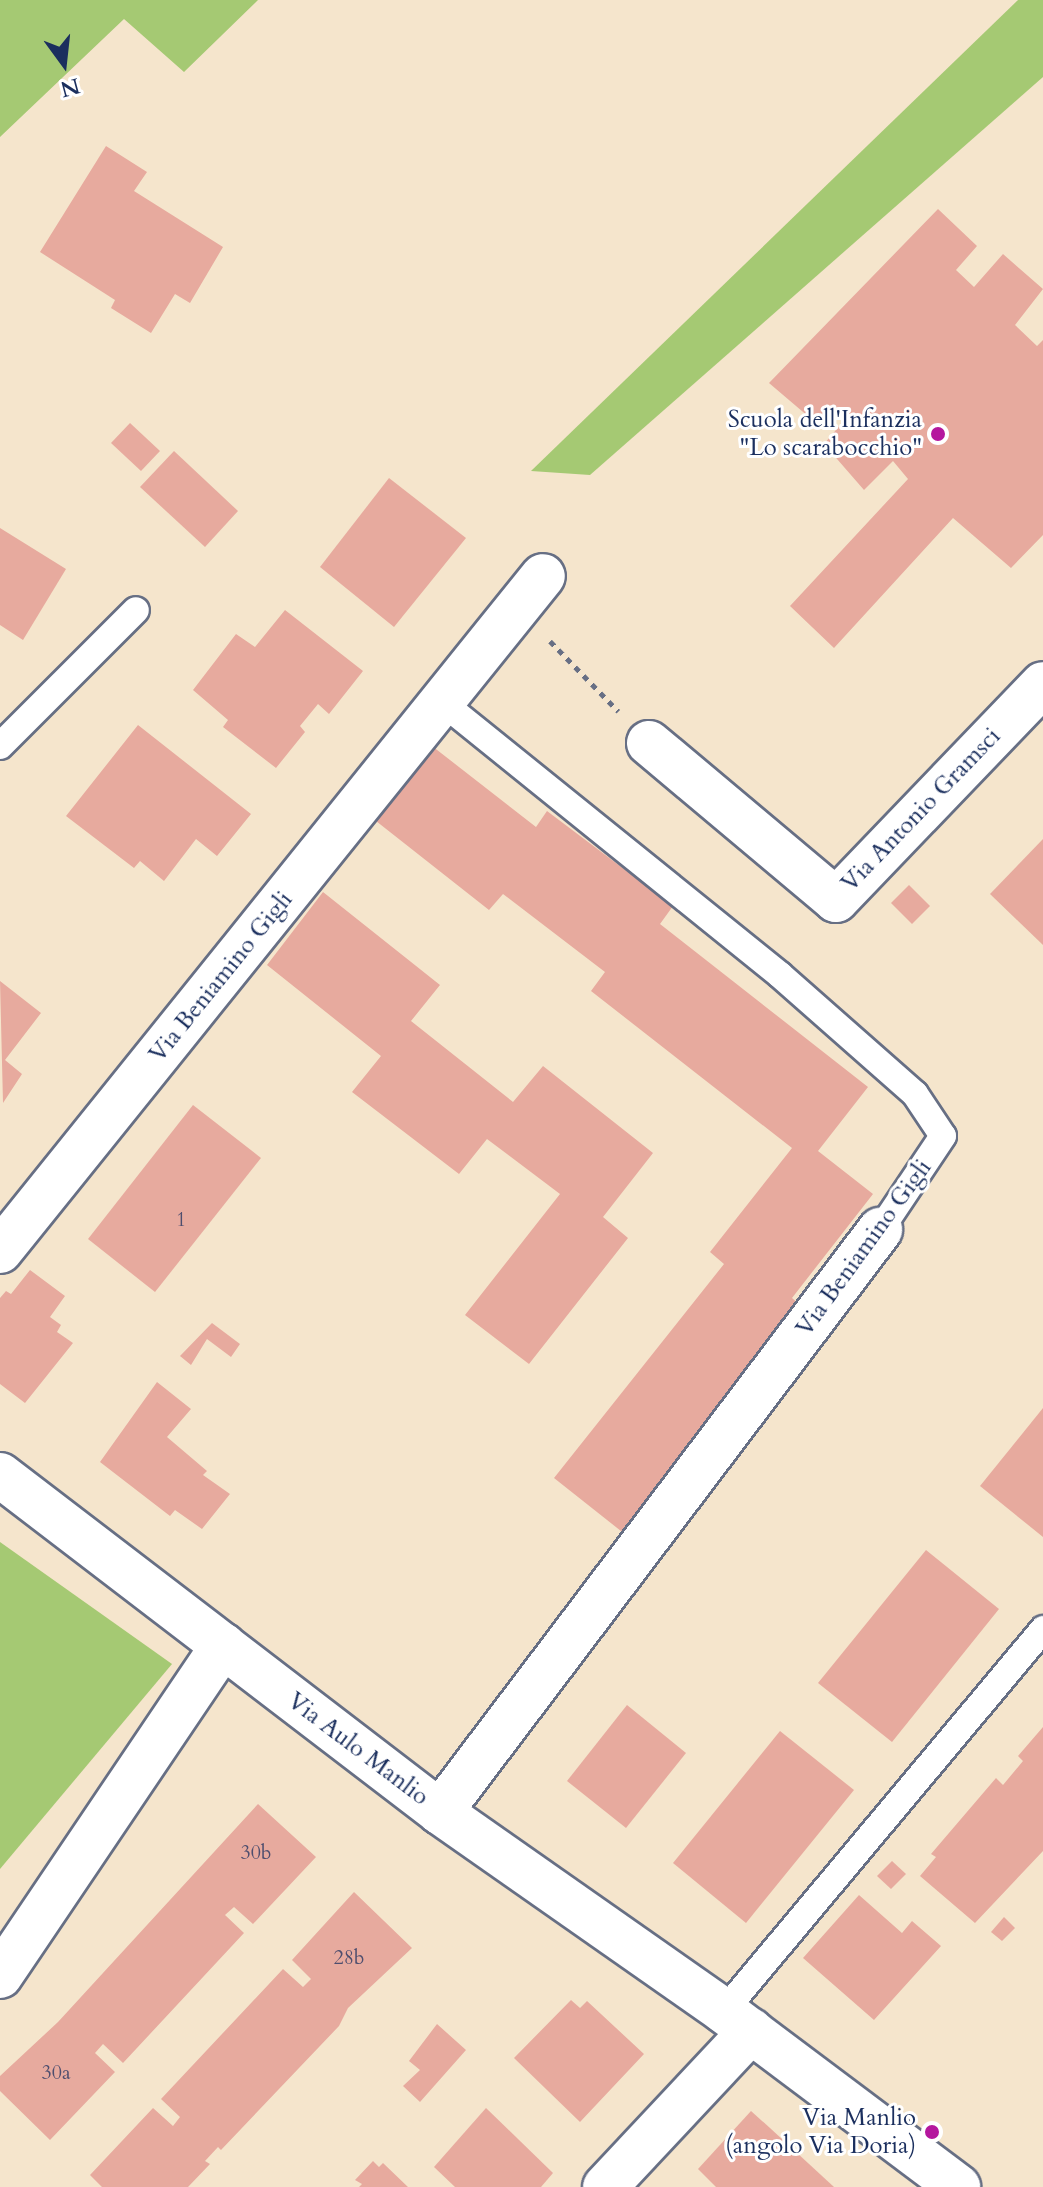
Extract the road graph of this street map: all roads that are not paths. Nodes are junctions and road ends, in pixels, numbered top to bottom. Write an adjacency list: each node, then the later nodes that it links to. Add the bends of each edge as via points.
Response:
1 (531, 592): 4 (street, Via Beniamino Gigli)
2 (136, 610): 6 (lane)
3 (1043, 684): 5 (street, Via Antonio Gramsci, via 836,900)
4 (443, 703): 7 (lane, Via Beniamino Gigli, via 780,975 915,1094 943,1136); 8 (street, Via Beniamino Gigli)
5 (649, 743)
6 (0, 746)
7 (880, 1230): 12 (street, Via Beniamino Gigli)
8 (0, 1251)
9 (0, 1475): 11 (street, Via Aulo Manlio)
10 (1043, 1629): 14 (lane)
11 (223, 1645): 12 (street, Via Aulo Manlio); 13 (street)
12 (440, 1812): 14 (street, Via Aulo Manlio)
13 (0, 1976)
14 (738, 2021): 15 (street); 16 (street, Via Aulo Manlio)
15 (605, 2187)
16 (958, 2187)

